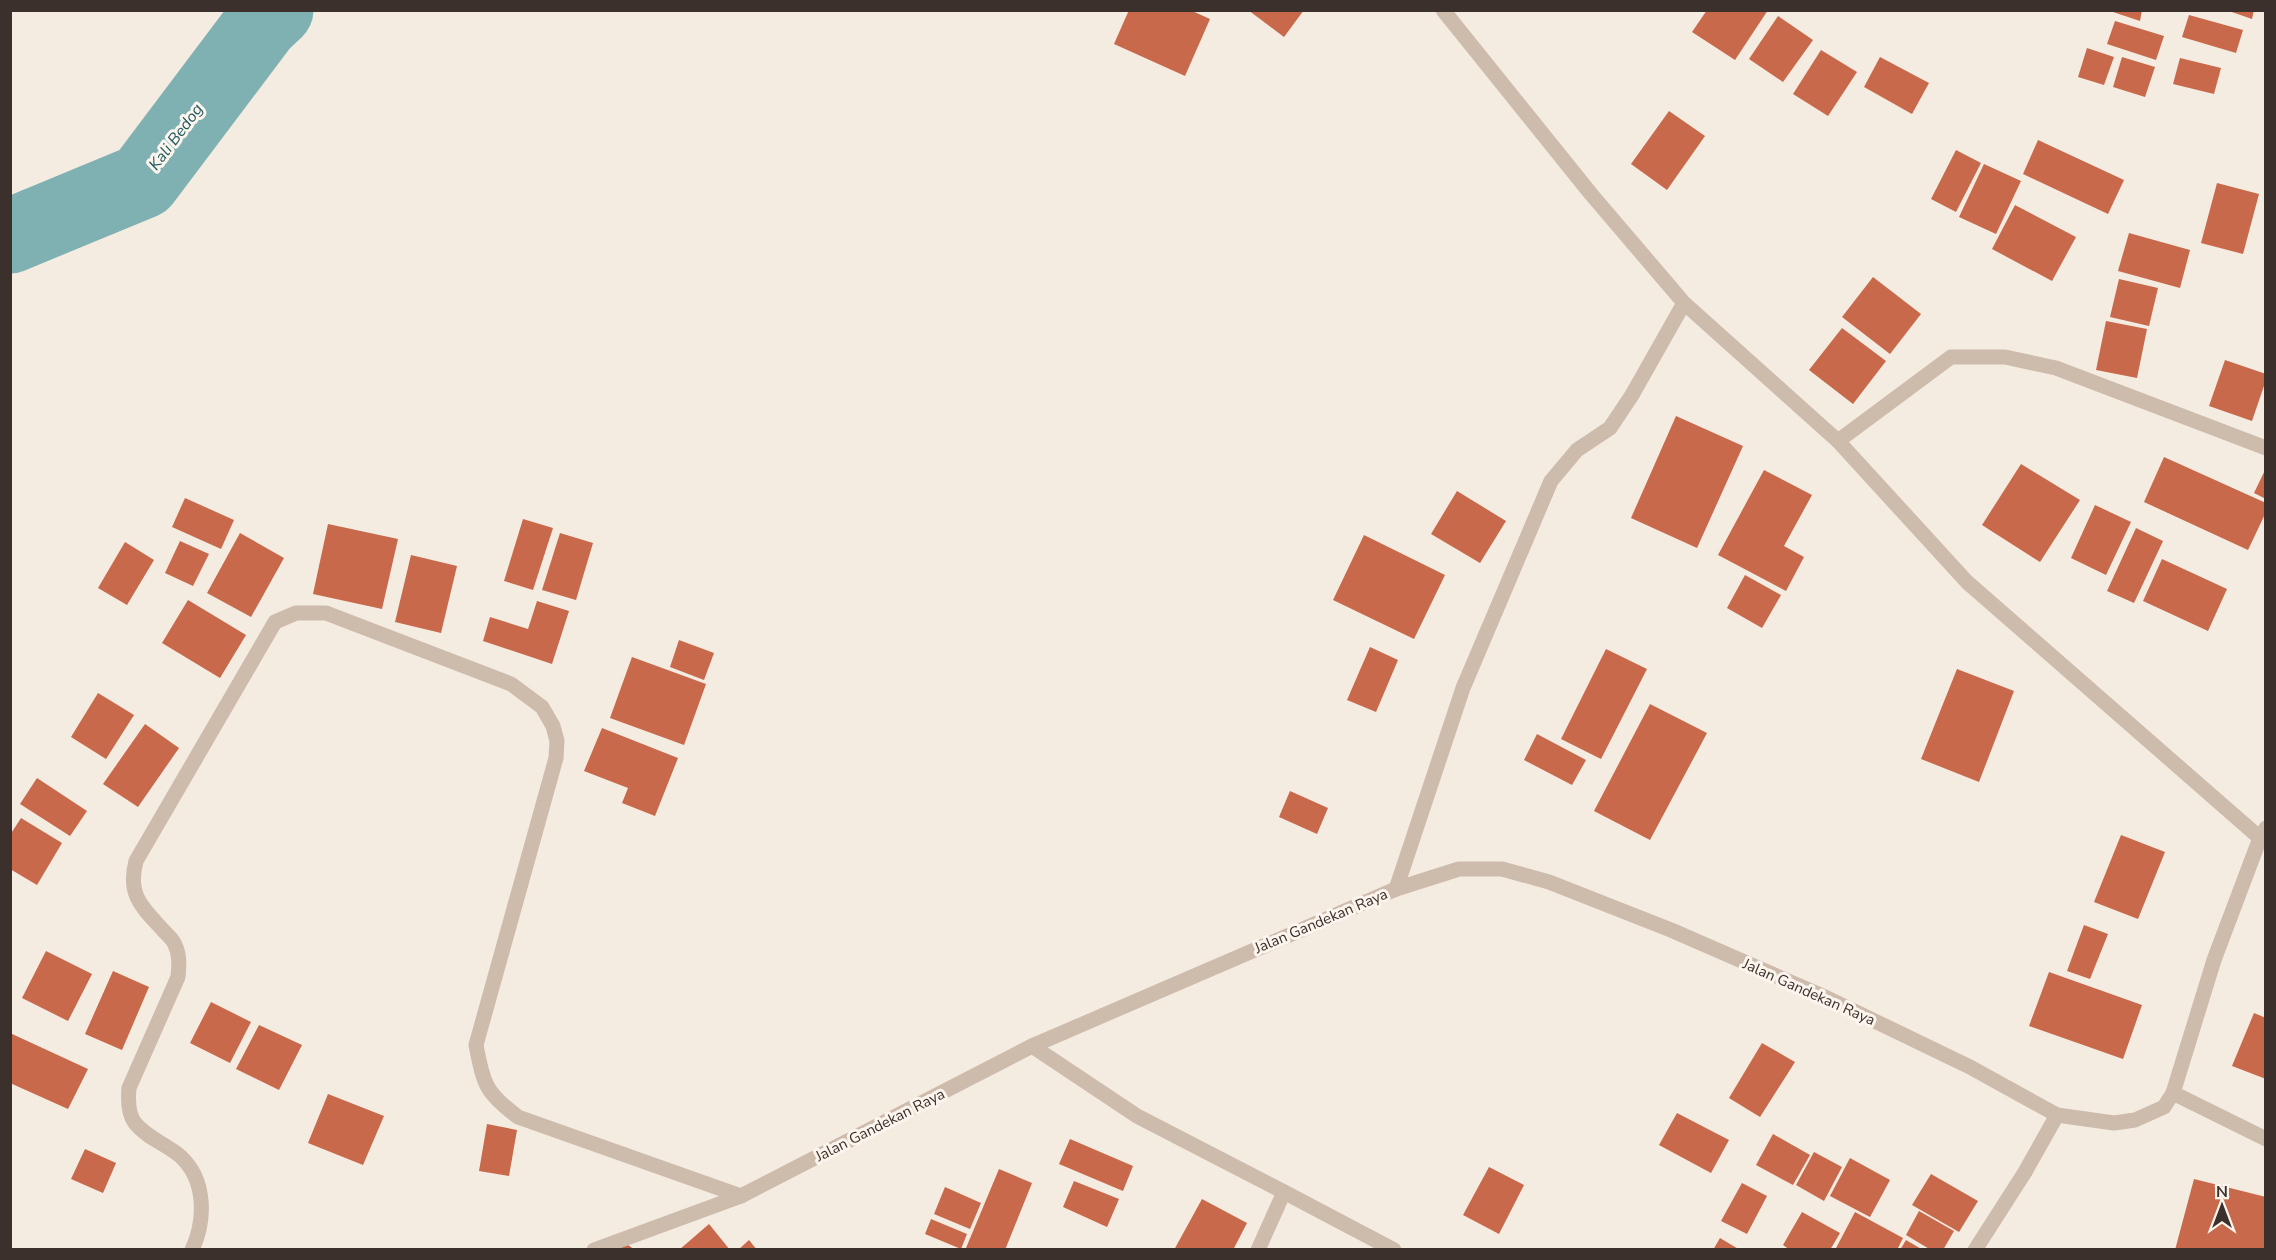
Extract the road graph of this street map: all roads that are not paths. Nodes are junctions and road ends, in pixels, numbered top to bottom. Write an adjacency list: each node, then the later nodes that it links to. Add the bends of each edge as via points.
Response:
1 (1443, 10): 2 (street)
2 (1684, 303): 3 (street); 6 (street, via 1610,428 1577,450 1551,481 1463,688)
3 (1838, 441): 4 (street, via 1951,357 2005,357 2056,368); 5 (street, via 1967,582)
4 (2265, 448)
5 (2263, 833): 8 (street, via 2214,960)
6 (1396, 889): 7 (street, Jalan Gandekan Raya); 9 (street, Jalan Gandekan Raya, via 1459,869 1502,869 1549,882 1827,998 1970,1067)
7 (1032, 1046): 11 (street, via 1137,1116); 12 (street, Jalan Gandekan Raya)
8 (2173, 1093): 9 (street, via 2164,1107 2135,1120 2114,1123); 10 (street)
9 (2057, 1115): 17 (street)
10 (2265, 1139)
11 (1284, 1192): 15 (street); 16 (street)
12 (741, 1196): 13 (street, via 518,1117 496,1101 483,1080 476,1045 556,758 553,726 542,707 511,684 337,617 296,613 275,622 136,861 132,875 139,904 175,943 180,960 178,977 129,1088 128,1104 134,1122 181,1157 196,1177 202,1205 198,1237); 14 (street, Jalan Gandekan Raya)
13 (192, 1250)
14 (594, 1250)
15 (1258, 1250)
16 (1394, 1250)
17 (1975, 1250)

